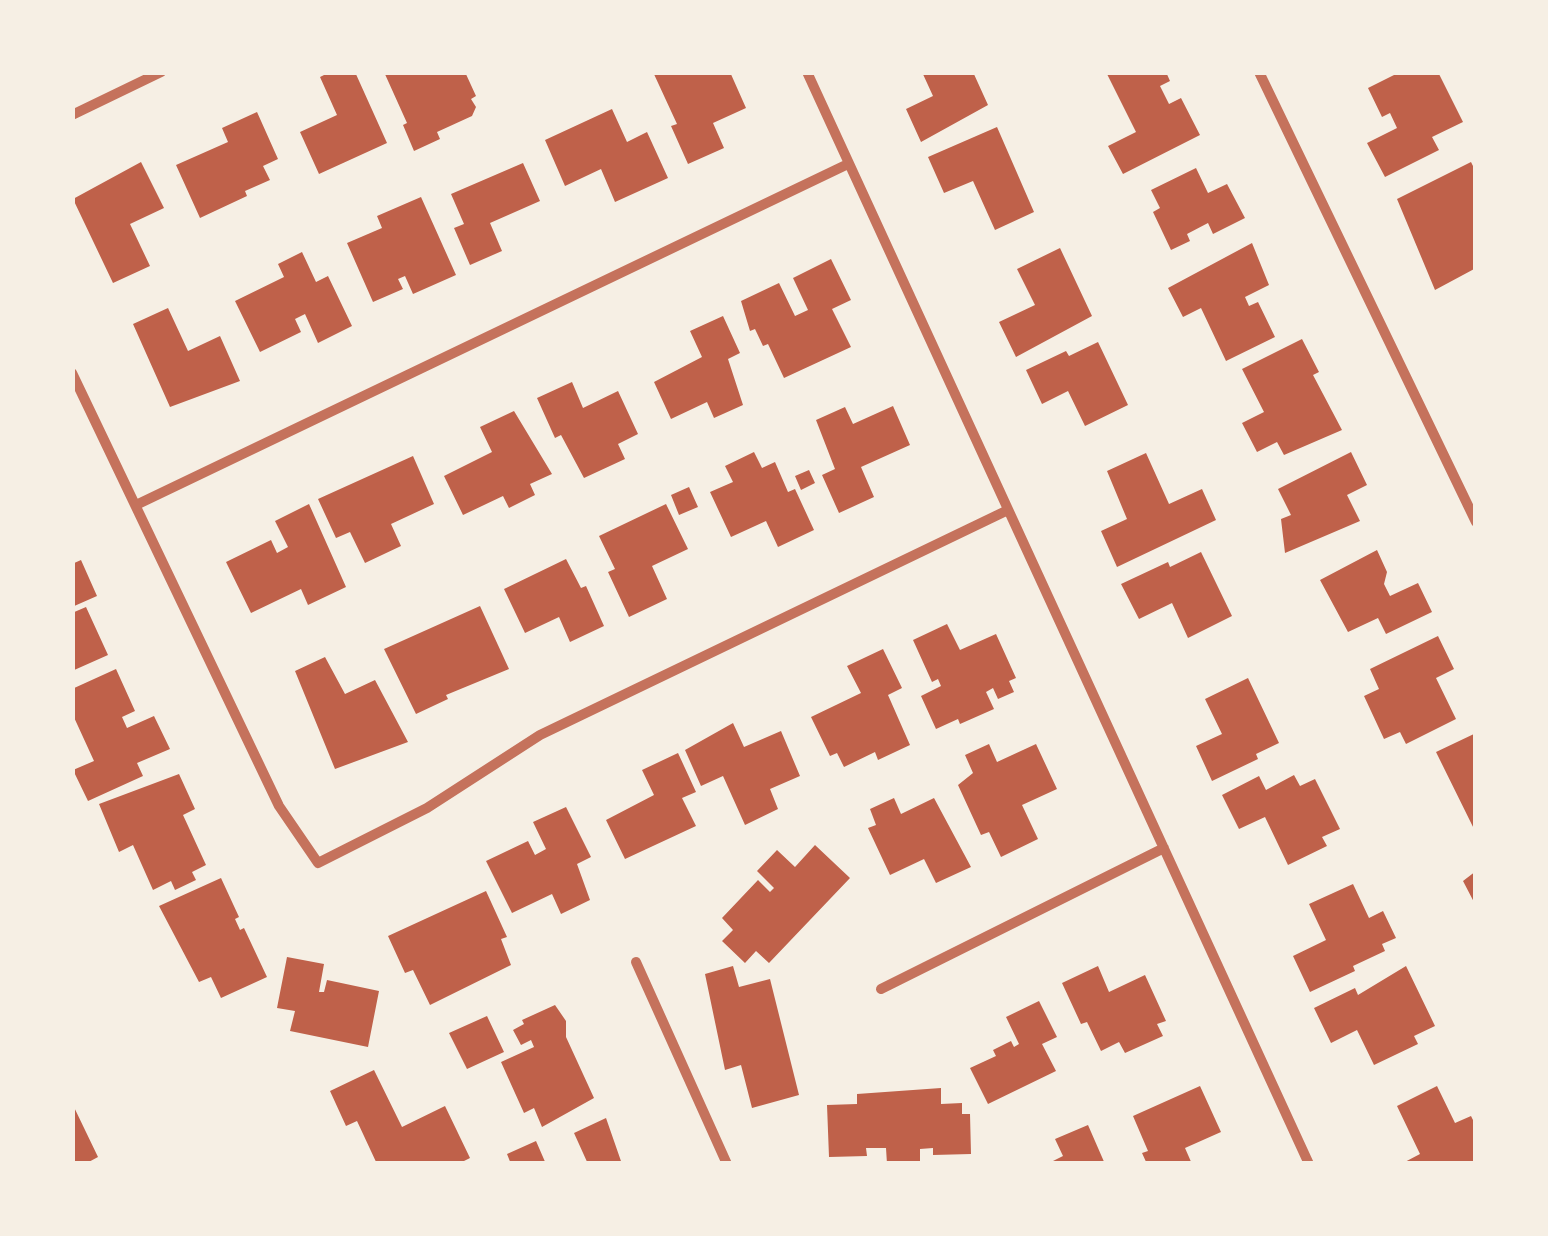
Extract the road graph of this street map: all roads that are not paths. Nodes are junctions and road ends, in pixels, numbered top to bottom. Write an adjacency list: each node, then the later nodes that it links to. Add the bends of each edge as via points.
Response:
1 (161, 72): 4 (street)
2 (807, 72): 5 (street)
3 (1259, 72): 9 (street)
4 (72, 115)
5 (848, 164): 7 (street); 8 (street)
6 (72, 373): 7 (street)
7 (136, 504): 8 (street, via 279,806 318,863 426,808 540,734)
8 (1008, 510): 10 (street)
9 (1476, 522)
10 (1164, 848): 12 (street); 14 (street)
11 (636, 962): 13 (street)
12 (882, 989)
13 (726, 1164)
14 (1308, 1164)

